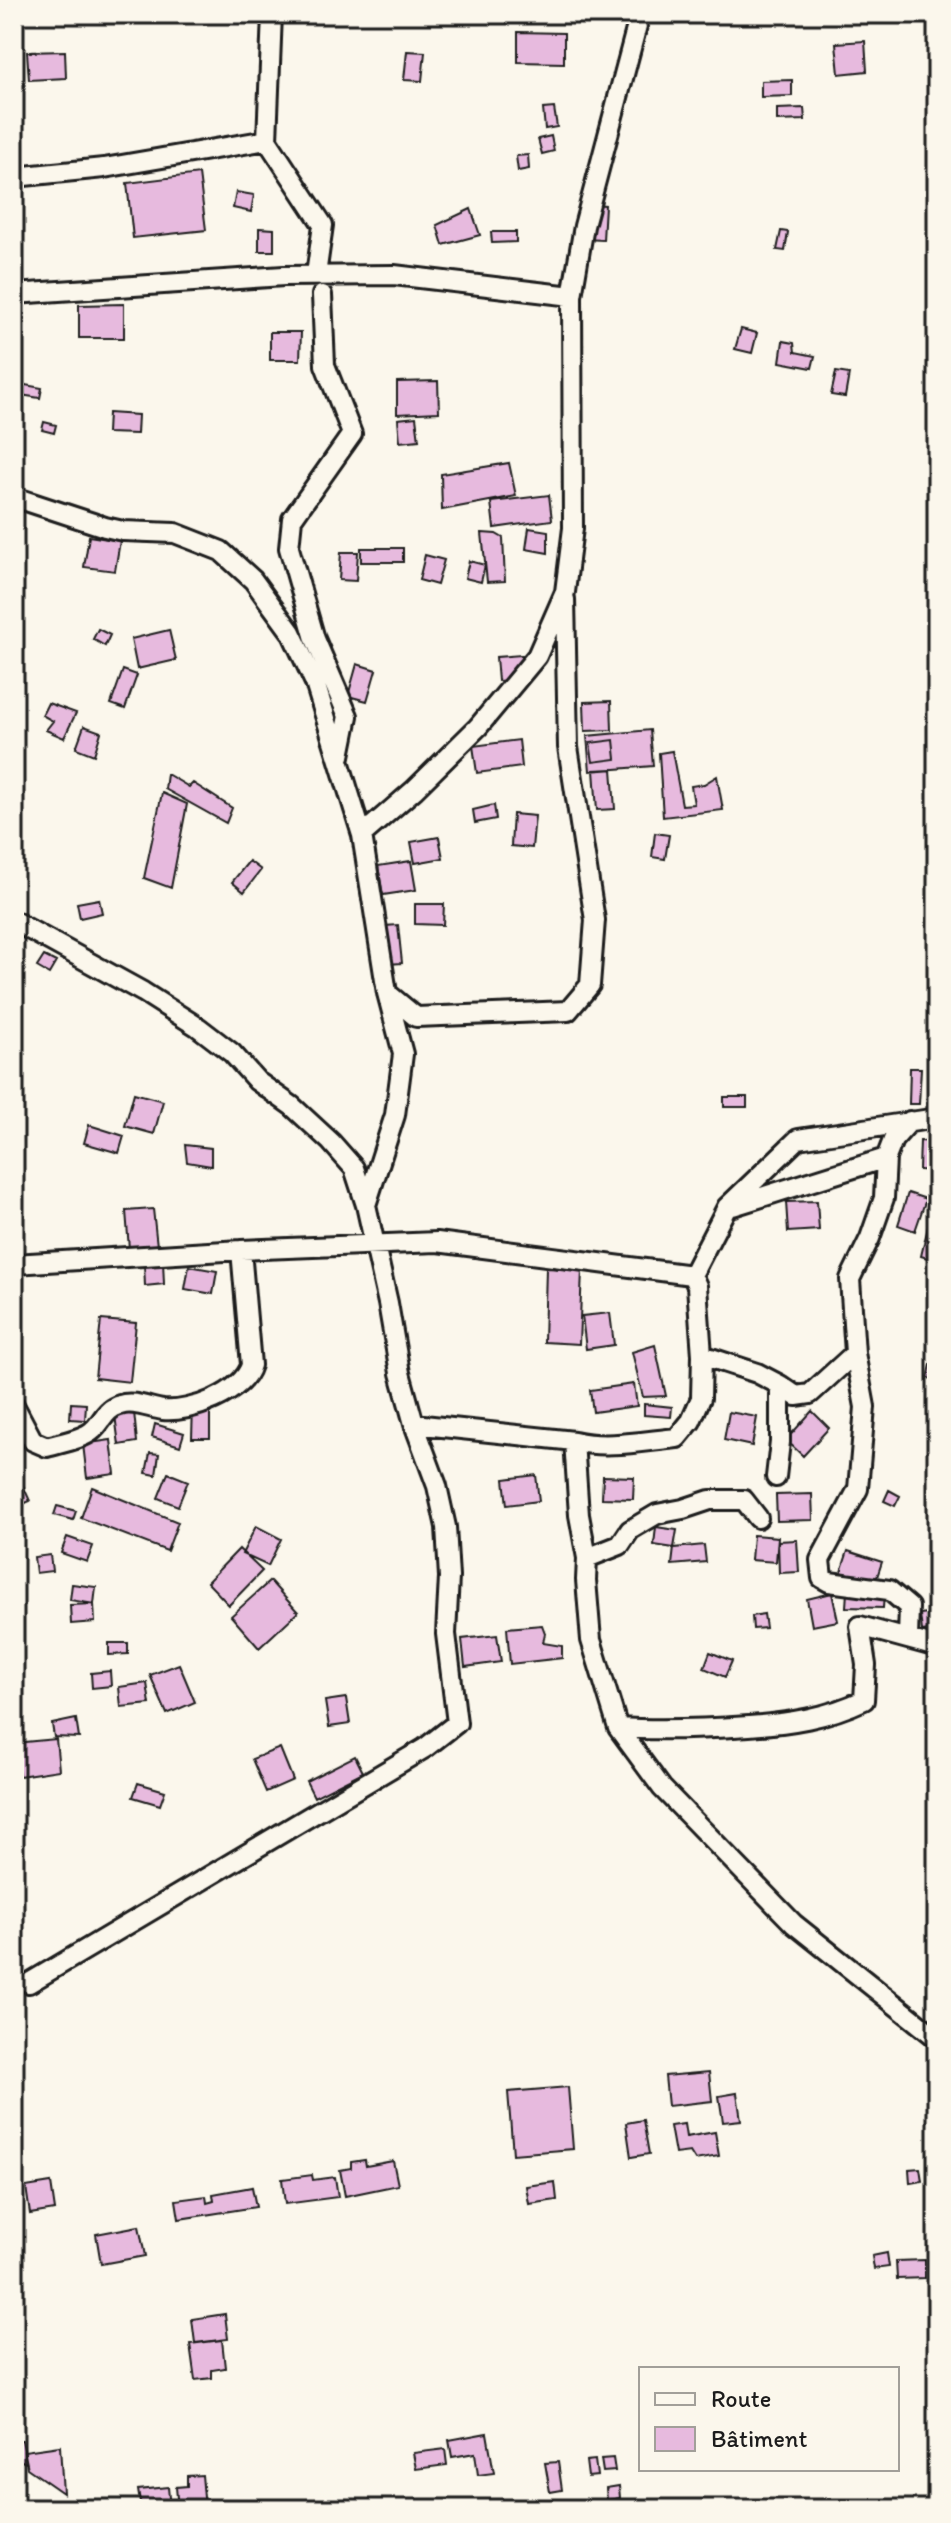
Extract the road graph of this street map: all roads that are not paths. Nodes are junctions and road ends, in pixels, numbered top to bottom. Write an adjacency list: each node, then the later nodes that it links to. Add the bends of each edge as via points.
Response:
1 (272, 14): 3 (street)
2 (640, 14): 8 (street, via 584,226)
3 (267, 140): 4 (street, via 104,168); 5 (street, via 323,225)
4 (14, 177)
5 (316, 275): 6 (street); 8 (street, via 394,275)
6 (14, 294)
7 (322, 295): 11 (street, via 325,365 352,434 292,519 289,548 315,639 348,716)
8 (572, 296): 10 (street, via 573,528)
9 (14, 497): 11 (street, via 105,527 175,533 221,551 253,580 291,632 315,683)
10 (565, 592): 12 (street, via 537,656 478,727); 14 (street, via 568,747 595,920 590,985 568,1011 459,1016 416,1017)
11 (339, 759): 12 (street)
12 (362, 835): 14 (street)
13 (14, 921): 18 (street, via 143,992 232,1053 354,1168)
14 (387, 993): 18 (street, via 403,1054 395,1115)
15 (937, 1118): 16 (street)
16 (910, 1121): 17 (street); 19 (street, via 798,1139)
17 (886, 1158): 19 (street); 24 (street, via 884,1198 850,1279)
18 (366, 1205): 20 (street)
19 (727, 1207): 23 (street)
20 (374, 1243): 21 (street); 23 (street, via 437,1242); 28 (street)
21 (241, 1250): 22 (street); 27 (street, via 251,1365 248,1375 224,1396 166,1411 121,1404 105,1413 92,1432 47,1447 33,1441)
22 (14, 1264)
23 (692, 1275): 25 (street)
24 (855, 1353): 26 (street, via 810,1394 796,1396); 33 (street, via 865,1407 858,1489 820,1569 829,1582 889,1590 909,1607)
25 (702, 1355): 26 (street); 29 (street, via 701,1398 677,1438)
26 (780, 1385): 30 (street)
27 (14, 1405)
28 (414, 1424): 29 (street); 36 (street, via 446,1527 446,1634 457,1723 425,1748)
29 (574, 1441): 32 (street)
30 (776, 1477)
31 (758, 1518): 32 (street, via 744,1500 710,1500 657,1514 630,1530 620,1545)
32 (587, 1558): 35 (street, via 591,1640)
33 (908, 1638): 34 (street); 35 (street, via 860,1626 864,1700 822,1716 713,1730)
34 (937, 1647)
35 (618, 1728): 37 (street, via 662,1788 794,1924)
36 (29, 1983)
37 (933, 2035)

